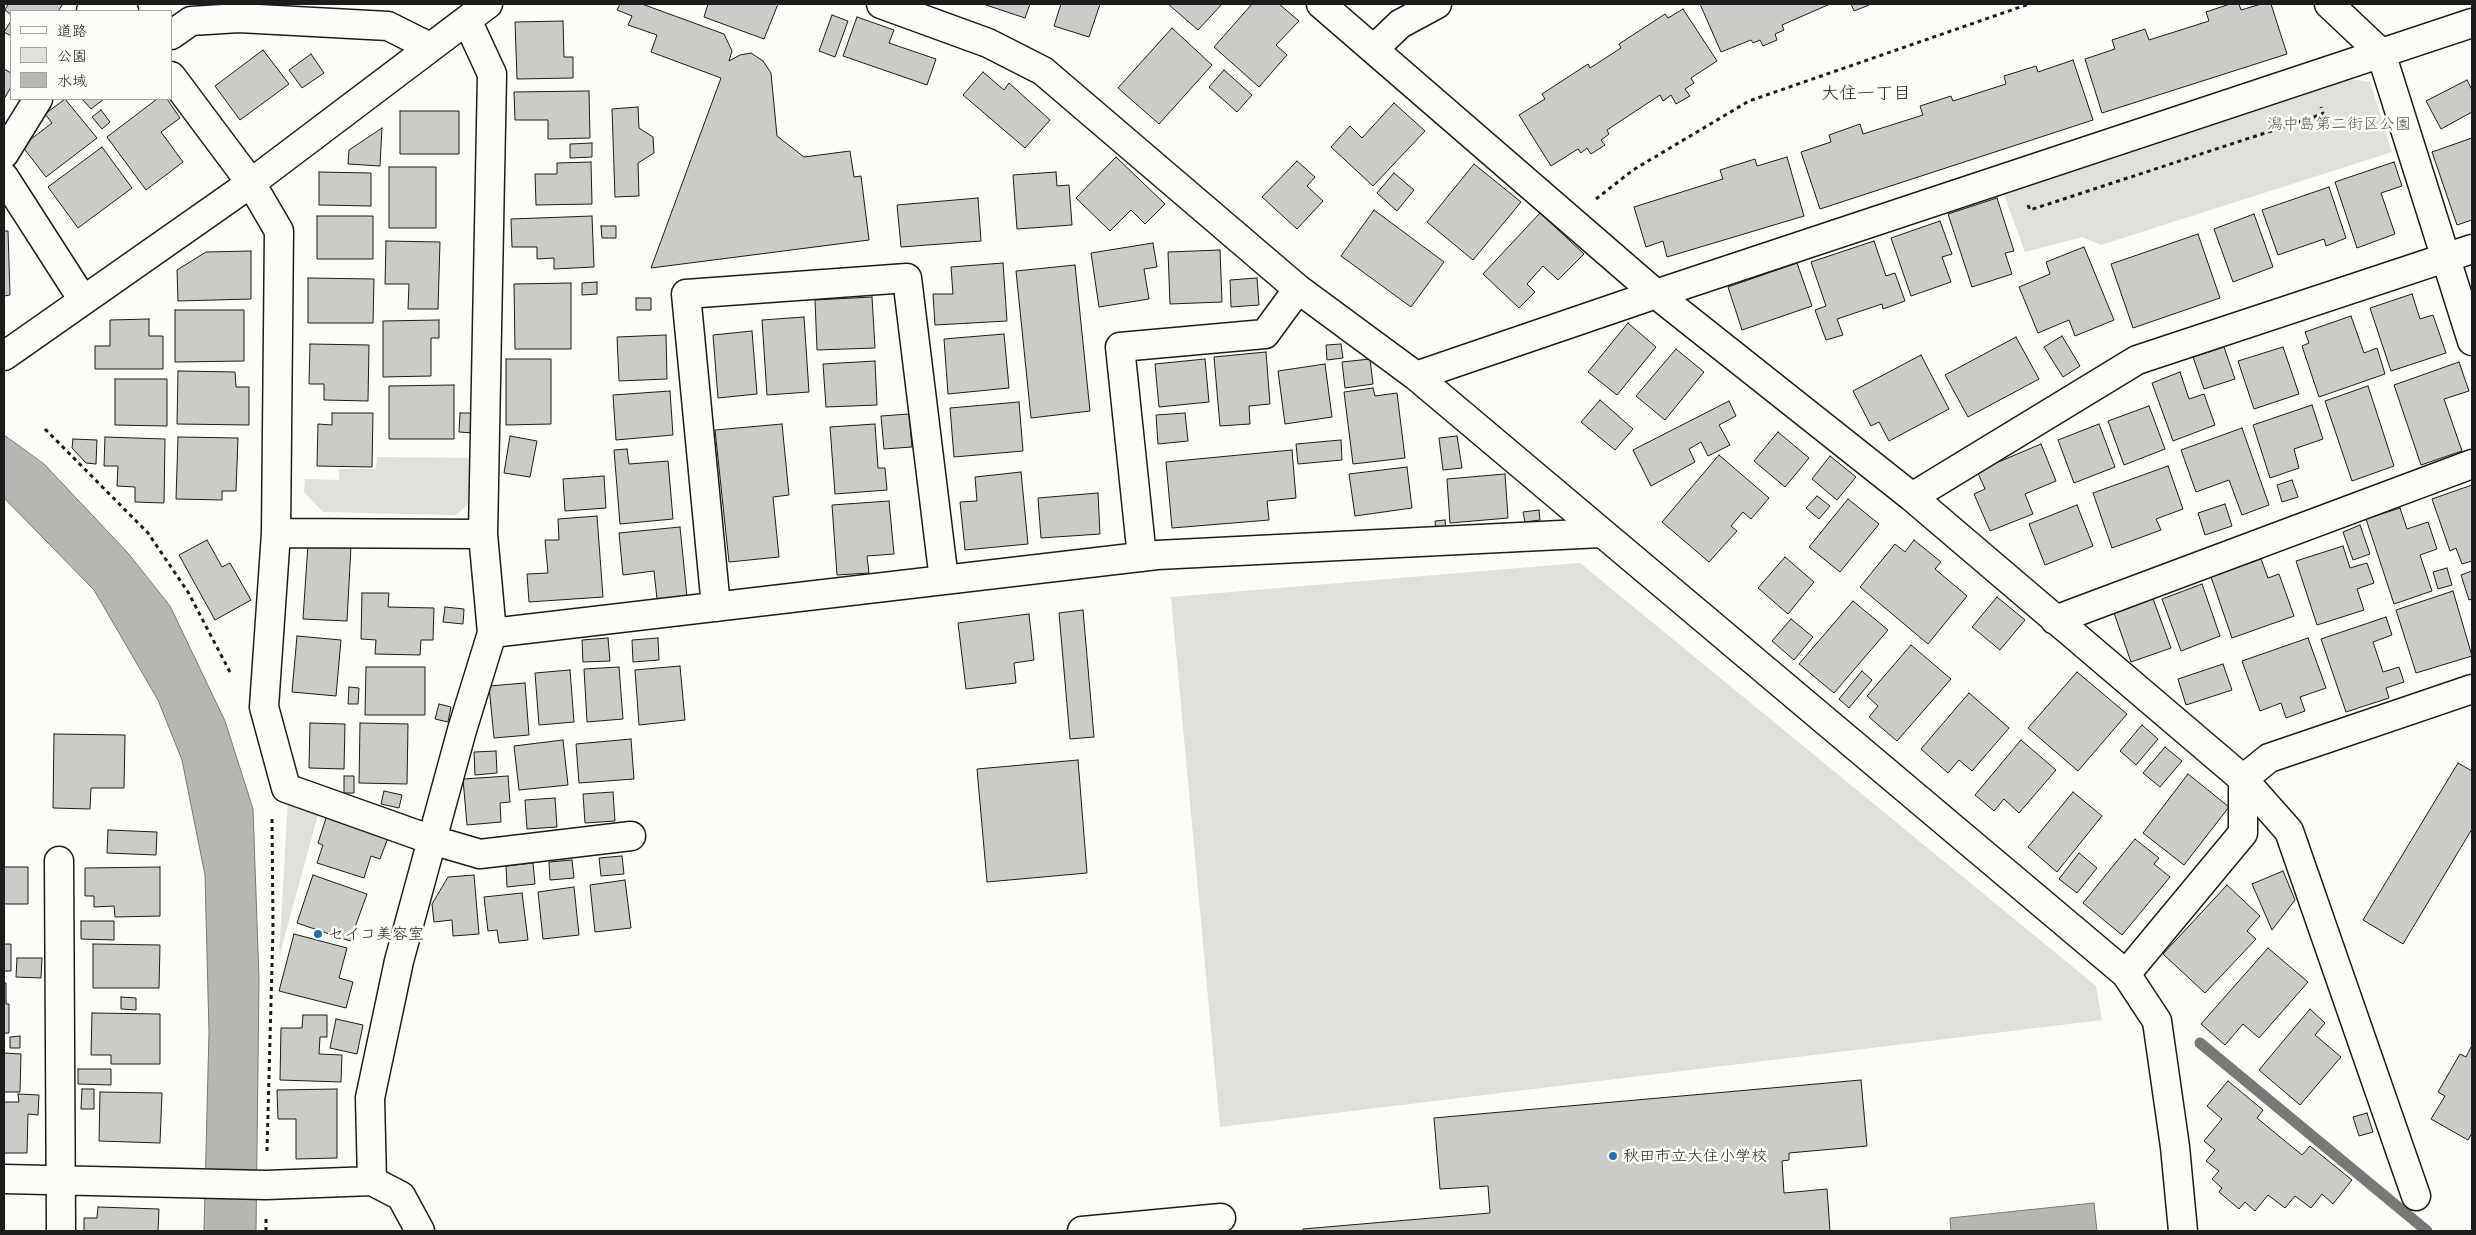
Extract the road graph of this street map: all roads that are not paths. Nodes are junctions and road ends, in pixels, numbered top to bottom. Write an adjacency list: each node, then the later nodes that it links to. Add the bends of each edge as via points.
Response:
1 (881, 4): 18 (street, via 988,43 1043,71)
2 (1321, 4): 9 (street)
3 (1437, 4): 9 (street, via 1400,24)
4 (2329, 4): 10 (street)
5 (478, 12): 8 (street); 28 (street, via 492,74)
6 (2472, 23): 10 (street)
7 (172, 34): 8 (street, via 191,22 239,18 388,26)
8 (430, 48): 15 (street)
9 (1375, 48): 19 (street)
10 (2381, 54): 17 (street); 19 (street)
11 (172, 77): 15 (street)
12 (37, 100): 13 (street)
13 (4, 154)
14 (4, 177): 20 (street)
15 (251, 183): 20 (street); 26 (street, via 279,231)
16 (2472, 249): 17 (street)
17 (2445, 258): 21 (street); 25 (street, via 2137,360)
18 (1298, 289): 23 (street); 29 (street, via 1265,334 1120,347)
19 (1656, 294): 23 (street); 25 (street)
20 (84, 300): 22 (street)
21 (2472, 341)
22 (4, 356)
23 (1416, 376): 27 (street)
24 (2472, 464): 32 (street)
25 (1912, 497): 32 (street)
26 (276, 533): 28 (street); 37 (street, via 264,707 286,788)
27 (1601, 533): 29 (street); 39 (street)
28 (483, 534): 33 (street)
29 (1142, 557): 30 (street)
30 (944, 580): 31 (street); 31 (street, via 907,278 686,294)
31 (716, 607): 33 (street)
32 (2055, 620): 35 (street)
33 (492, 633): 37 (street)
34 (2472, 689): 35 (street, via 2268,758)
35 (2243, 780): 39 (street, via 2242,833); 43 (street, via 2289,831)
36 (630, 836): 37 (street, via 480,854)
37 (432, 840): 42 (street, via 399,961 370,1098)
38 (59, 861): 41 (street)
39 (2126, 974): 48 (street, via 2157,1021)
40 (4, 1179): 41 (street)
41 (62, 1180): 42 (street, via 266,1185); 45 (street)
42 (372, 1181): 46 (street, via 401,1196)
43 (2416, 1196)
44 (1221, 1218): 47 (street)
45 (61, 1231)
46 (420, 1231)
47 (1082, 1231)
48 (2184, 1231)

